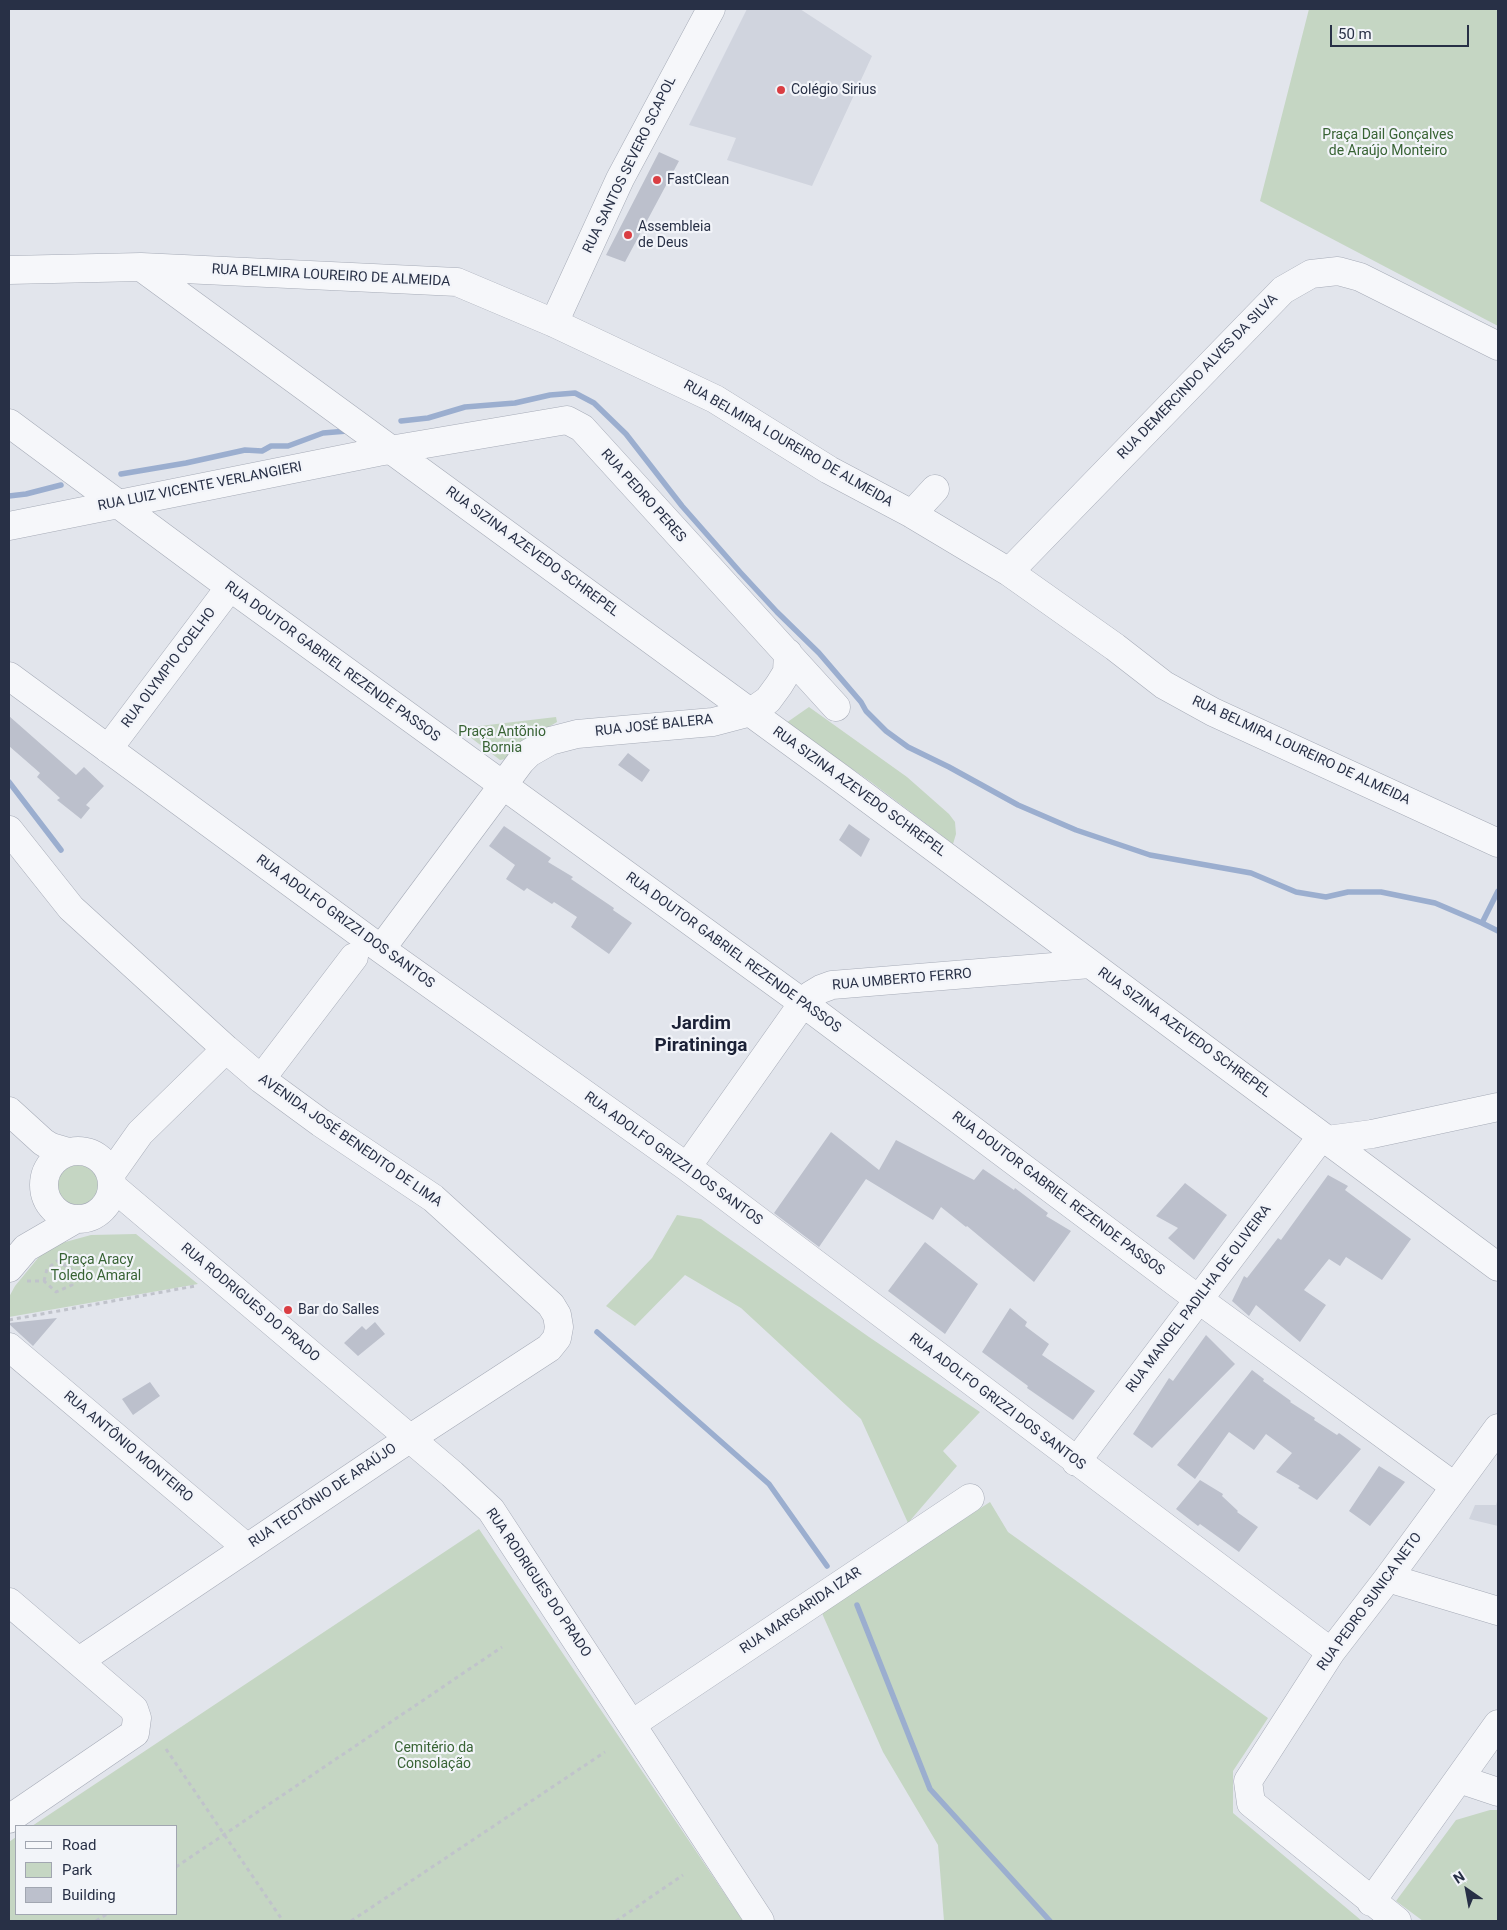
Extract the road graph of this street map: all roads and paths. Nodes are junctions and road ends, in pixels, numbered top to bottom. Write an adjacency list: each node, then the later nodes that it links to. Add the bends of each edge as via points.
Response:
1 (711, 9): 6 (street, RUA SANTOS SEVERO SCAPOL, via 620,179)
2 (142, 267): 3 (street, RUA BELMIRA LOUREIRO DE ALMEIDA); 4 (street, RUA BELMIRA LOUREIRO DE ALMEIDA); 5 (street, RUA SIZINA AZEVEDO SCHREPEL)
3 (9, 270)
4 (229, 271): 5 (street, via 214,292); 6 (street, RUA BELMIRA LOUREIRO DE ALMEIDA, via 456,282)
5 (216, 321): 10 (street, RUA SIZINA AZEVEDO SCHREPEL)
6 (554, 324): 13 (street, RUA BELMIRA LOUREIRO DE ALMEIDA, via 655,358 715,399 833,462)
7 (1486, 335): 8 (street, RUA DEMERCINDO ALVES DA SILVA); 15 (street, RUA DEMERCINDO ALVES DA SILVA, via 1360,277 1338,271 1310,274 1283,290)
8 (1498, 346)
9 (9, 423): 12 (street, RUA DOUTOR GABRIEL REZENDE PASSOS)
10 (392, 450): 12 (street, RUA LUIZ VICENTE VERLANGIERI); 17 (street, RUA PEDRO PERES, via 567,420 576,424); 20 (street, RUA SIZINA AZEVEDO SCHREPEL)
11 (935, 489): 13 (street)
12 (117, 503): 14 (street, RUA LUIZ VICENTE VERLANGIERI); 16 (street, RUA DOUTOR GABRIEL REZENDE PASSOS)
13 (912, 514): 15 (street, RUA BELMIRA LOUREIRO DE ALMEIDA)
14 (9, 526)
15 (1009, 572): 24 (street, RUA BELMIRA LOUREIRO DE ALMEIDA, via 1164,685 1213,712)
16 (230, 587): 21 (street, RUA OLYMPIO COELHO); 22 (street, RUA DOUTOR GABRIEL REZENDE PASSOS)
17 (788, 654): 19 (street, RUA PEDRO PERES); 20 (street, RUA JOSÉ BALERA, via 787,672 779,685 768,700)
18 (9, 676): 21 (street, RUA ADOLFO GRIZZI DOS SANTOS)
19 (836, 707)
20 (751, 712): 22 (street, RUA JOSÉ BALERA, via 713,722 564,736 529,753); 25 (street, RUA SIZINA AZEVEDO SCHREPEL)
21 (108, 749): 26 (street, RUA ADOLFO GRIZZI DOS SANTOS)
22 (503, 786): 26 (street, RUA JOSÉ BALERA); 30 (street, RUA DOUTOR GABRIEL REZENDE PASSOS)
23 (9, 830): 31 (street, AVENIDA JOSÉ BENEDITO DE LIMA, via 71,908)
24 (1498, 843)
25 (1039, 926): 28 (street, RUA SIZINA AZEVEDO SCHREPEL); 29 (street, via 1047,936 1049,947 1046,955)
26 (381, 949): 39 (street, RUA ADOLFO GRIZZI DOS SANTOS)
27 (354, 957): 32 (street)
28 (1090, 964): 29 (street, RUA UMBERTO FERRO); 36 (street, RUA SIZINA AZEVEDO SCHREPEL)
29 (1027, 970): 30 (street, RUA UMBERTO FERRO, via 832,985 811,995)
30 (803, 1003): 39 (street, RUA UMBERTO FERRO); 47 (street, RUA DOUTOR GABRIEL REZENDE PASSOS)
31 (226, 1049): 32 (street, AVENIDA JOSÉ BENEDITO DE LIMA); 38 (street, via 140,1132)
32 (262, 1079): 49 (street, AVENIDA JOSÉ BENEDITO DE LIMA, via 433,1198 551,1305)
33 (1498, 1107): 35 (street)
34 (9, 1111): 38 (street, RUA RODRIGUES DO PRADO, via 43,1142)
35 (1372, 1134): 36 (street); 37 (street, via 1360,1145 1358,1155)
36 (1325, 1138): 37 (street, RUA SIZINA AZEVEDO SCHREPEL); 47 (street, RUA MANOEL PADILHA DE OLIVEIRA)
37 (1363, 1166): 44 (street, RUA SIZINA AZEVEDO SCHREPEL)
38 (96, 1167): 40 (street, via 56,1159 44,1182); 41 (street, via 109,1200 101,1211); 42 (street, RUA RODRIGUES DO PRADO)
39 (687, 1167): 53 (street, RUA ADOLFO GRIZZI DOS SANTOS)
40 (46, 1196): 41 (street, via 52,1207 63,1216); 43 (street)
41 (83, 1218): 42 (street); 43 (street)
42 (158, 1226): 45 (street, RUA RODRIGUES DO PRADO)
43 (17, 1258)
44 (1498, 1267)
45 (214, 1272): 48 (path, via 198,1285 190,1287); 52 (street, RUA RODRIGUES DO PRADO)
46 (44, 1281): 46 (path, via 56,1292 72,1285 71,1269 57,1261 47,1269)
47 (1198, 1299): 53 (street, RUA MANOEL PADILHA DE OLIVEIRA); 54 (street, RUA DOUTOR GABRIEL REZENDE PASSOS)
48 (9, 1320)
49 (559, 1327): 52 (street, RUA TEOTÔNIO DE ARAÚJO, via 557,1338 549,1348)
50 (9, 1347): 56 (street, RUA ANTÔNIO MONTEIRO)
51 (1498, 1428): 54 (street, RUA PEDRO SUNICA NETO)
52 (409, 1438): 56 (street, RUA TEOTÔNIO DE ARAÚJO); 63 (street, RUA RODRIGUES DO PRADO, via 491,1510)
53 (1076, 1462): 61 (street, RUA ADOLFO GRIZZI DOS SANTOS)
54 (1454, 1486): 57 (street, RUA PEDRO SUNICA NETO)
55 (970, 1498): 63 (street, RUA MARGARIDA IZAR)
56 (246, 1547): 62 (street, RUA TEOTÔNIO DE ARAÚJO)
57 (1388, 1578): 59 (street); 61 (street, RUA PEDRO SUNICA NETO)
58 (9, 1602): 62 (street)
59 (1498, 1612)
60 (502, 1647): 70 (path)
61 (1331, 1652): 73 (street, RUA PEDRO SUNICA NETO, via 1248,1780 1250,1803)
62 (78, 1661): 69 (street, via 134,1709 137,1718 135,1733)
63 (632, 1724): 77 (street, RUA RODRIGUES DO PRADO)
64 (1498, 1724): 67 (street)
65 (166, 1748): 70 (path)
66 (605, 1752): 75 (path)
67 (1459, 1779): 68 (street); 73 (street)
68 (1498, 1792)
69 (9, 1819)
70 (224, 1835): 71 (path); 74 (path)
71 (178, 1866)
72 (683, 1875): 76 (path)
73 (1371, 1902): 78 (street)
74 (284, 1921)
75 (351, 1921)
76 (616, 1921)
77 (760, 1921)
78 (1397, 1921)

